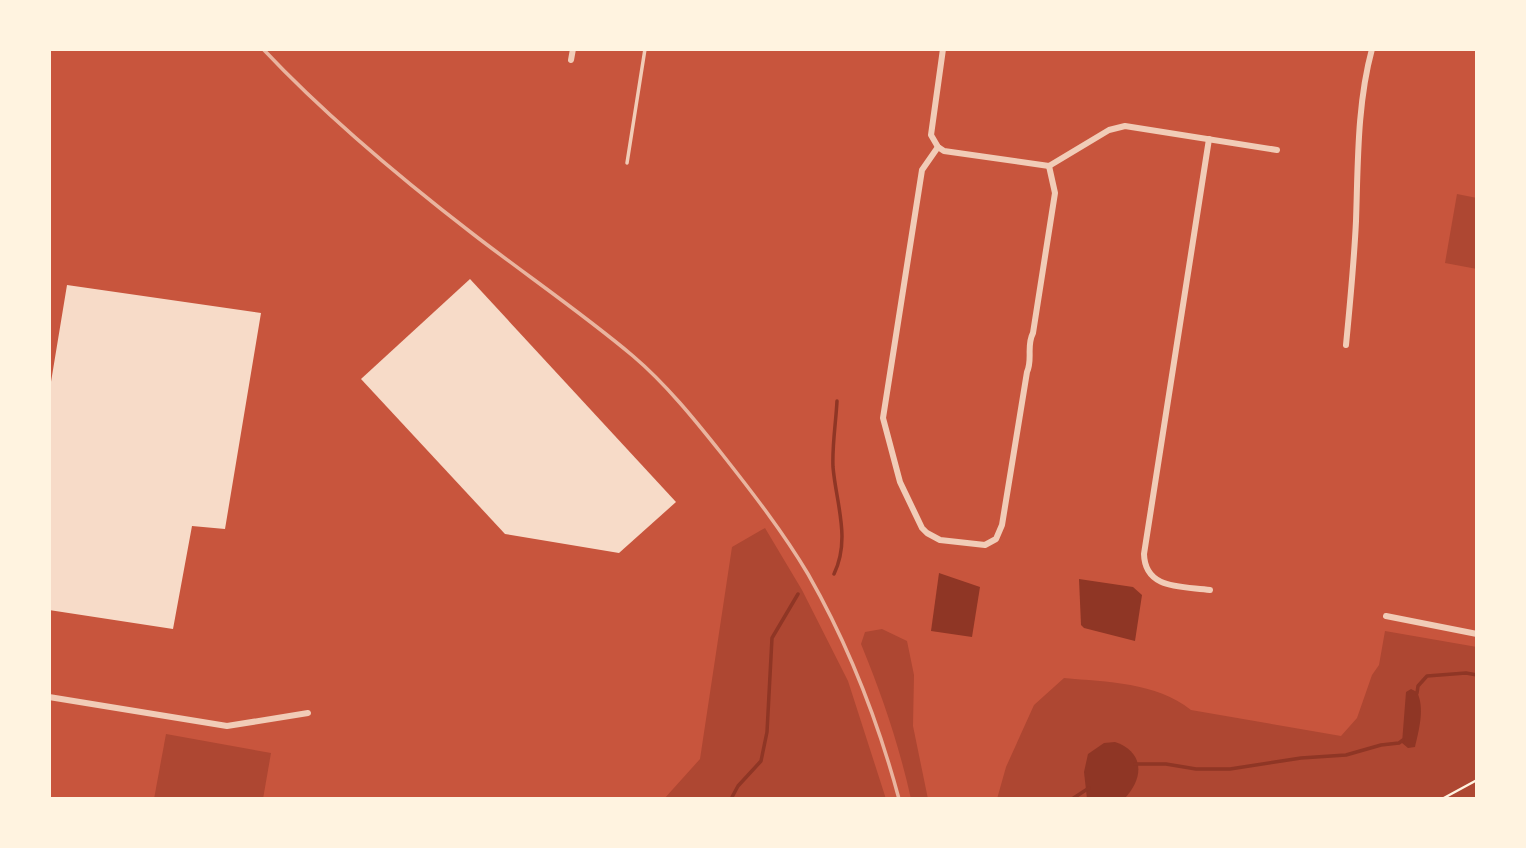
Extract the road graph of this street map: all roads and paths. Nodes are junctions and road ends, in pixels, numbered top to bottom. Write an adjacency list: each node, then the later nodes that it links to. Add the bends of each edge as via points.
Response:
1 (573, 49): 5 (street)
2 (645, 49): 9 (lane)
3 (943, 49): 7 (street, via 931,123)
4 (1372, 49): 11 (street, via 1358,157)
5 (571, 60)
6 (1209, 139): 8 (street); 10 (street, via 1118,126); 12 (street, via 1144,554 1152,577)
7 (938, 147): 10 (street); 10 (street, via 922,170 883,418 902,489 922,528 940,540 985,545 1000,533 1031,365 1029,342 1055,193)
8 (1277, 150)
9 (627, 163)
10 (1049, 166)
11 (1346, 345)
12 (1210, 590)
13 (1386, 616): 14 (street)
14 (1475, 632)
15 (49, 697): 16 (street, via 227,726)
16 (308, 712)
17 (1477, 780): 18 (path)
18 (1442, 799)

